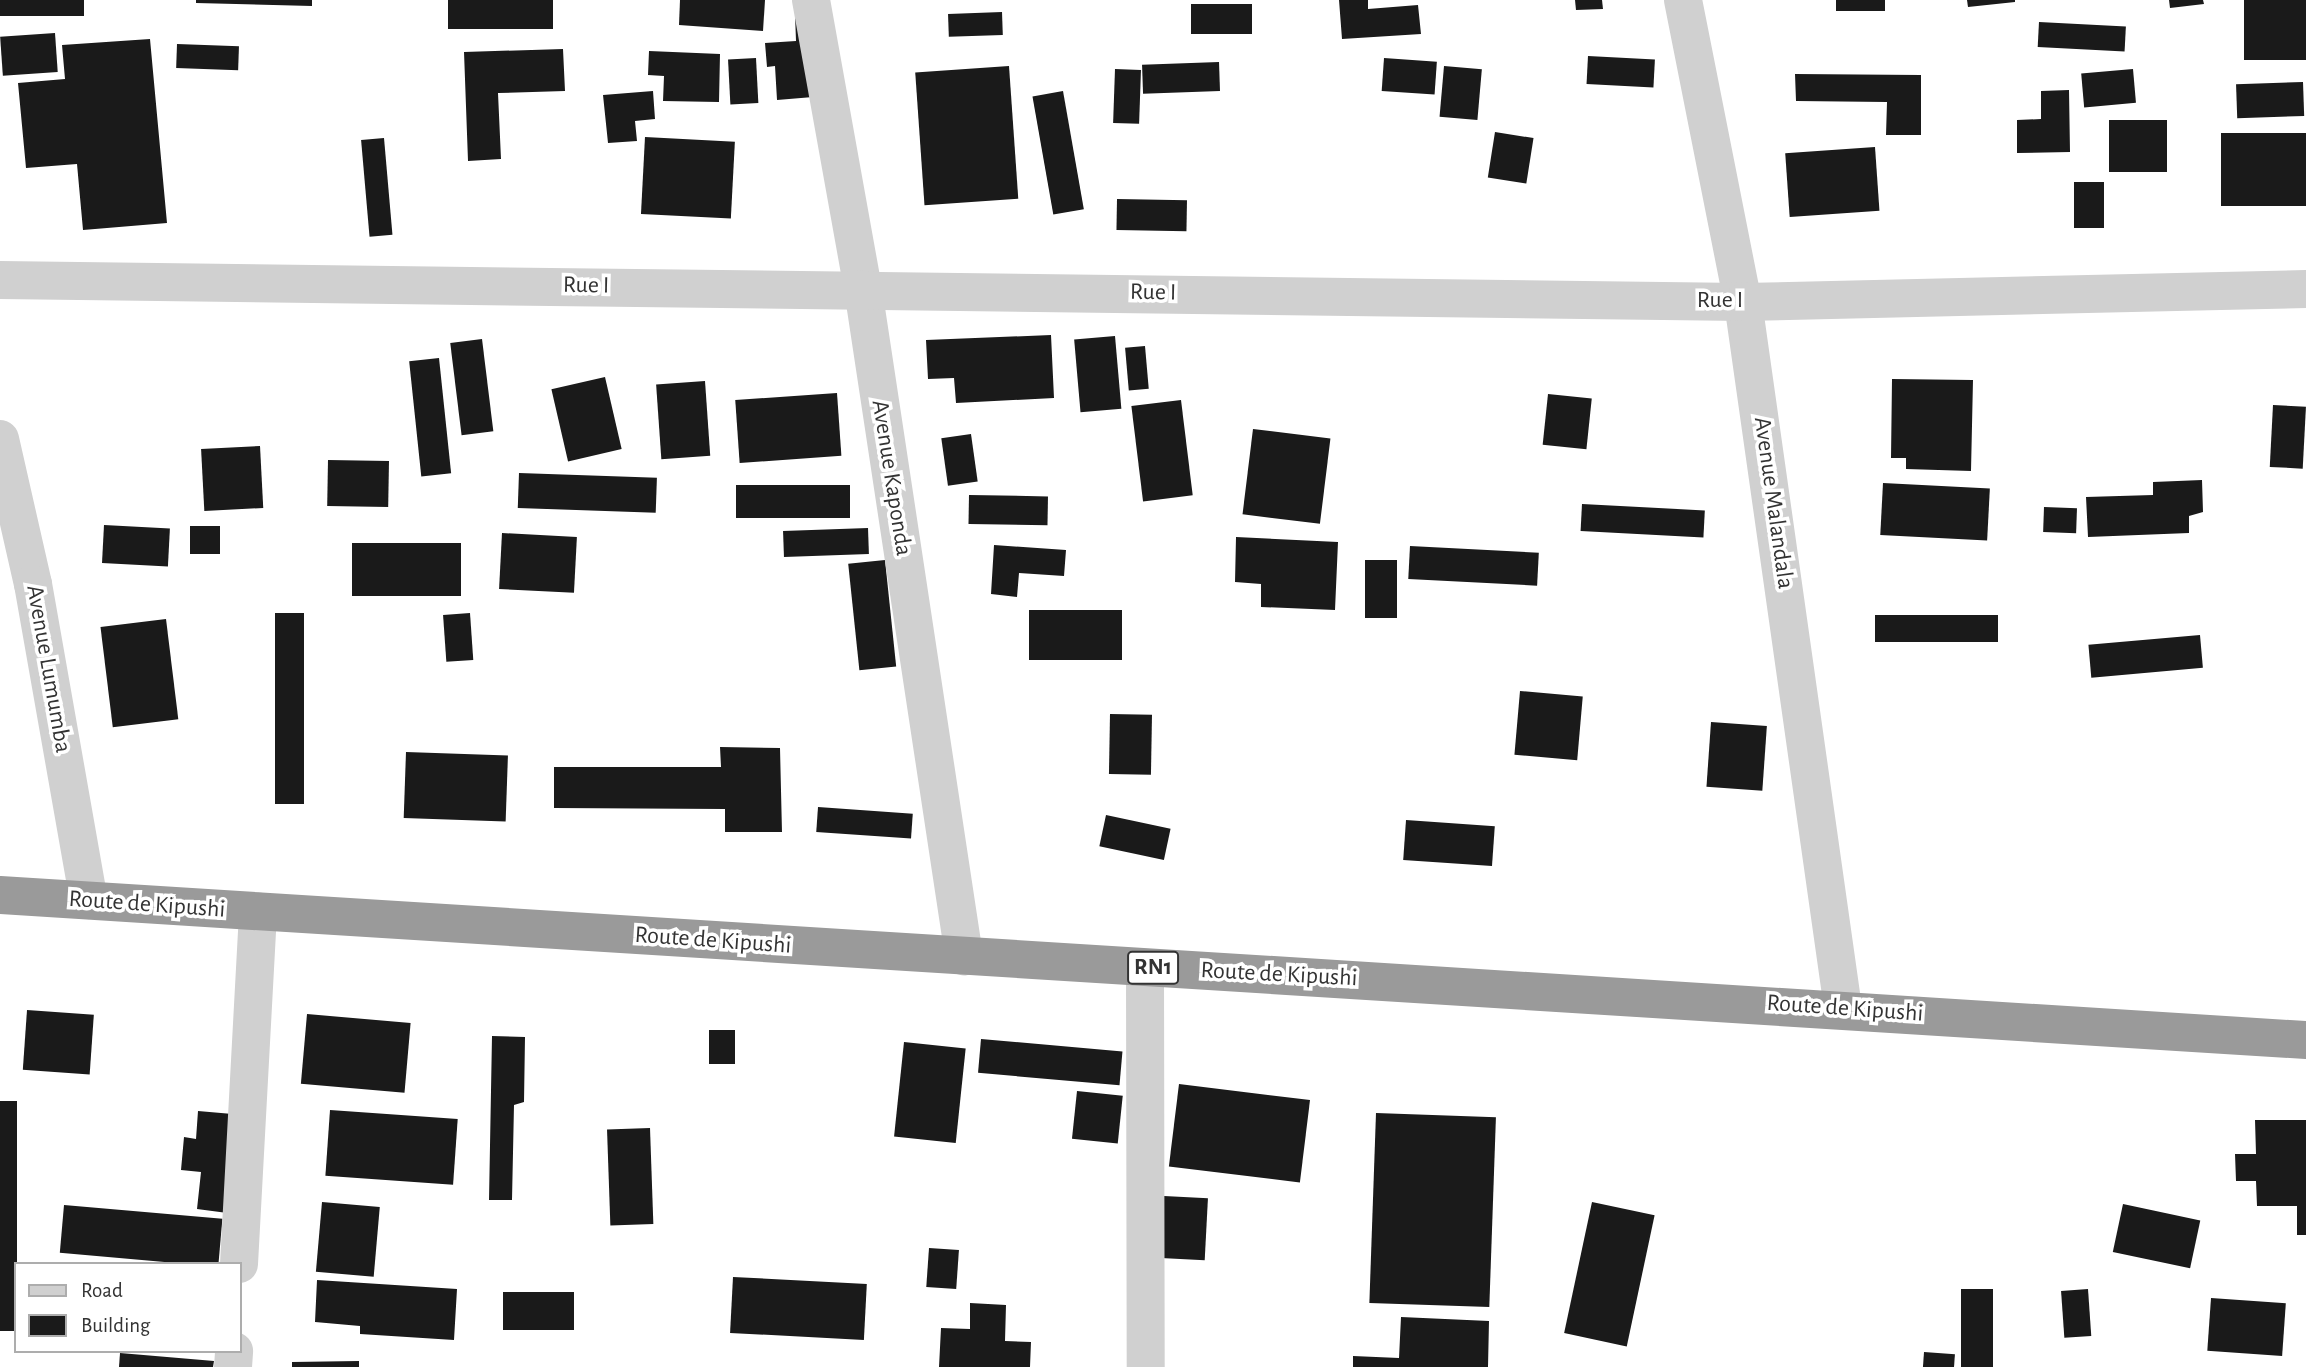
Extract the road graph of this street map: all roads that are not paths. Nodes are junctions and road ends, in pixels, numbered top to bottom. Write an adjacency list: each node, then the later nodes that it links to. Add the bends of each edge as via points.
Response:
1 (811, 0): 4 (street, Avenue Kaponda)
2 (1683, 0): 6 (street, Avenue Malandala)
3 (0, 280): 4 (street, Rue I)
4 (863, 289): 6 (street, Rue I); 11 (street, Avenue Kaponda)
5 (2306, 289): 6 (street, Rue I)
6 (1743, 302): 13 (street, Avenue Malandala)
7 (0, 439): 9 (street, Avenue Lumumba, via 33,584)
8 (0, 895): 9 (highway, Route de Kipushi / RN1)
9 (89, 900): 10 (highway, Route de Kipushi / RN1)
10 (258, 912): 11 (highway, Route de Kipushi / RN1); 15 (street)
11 (964, 956): 12 (highway, Route de Kipushi / RN1)
12 (1145, 968): 13 (highway, Route de Kipushi / RN1); 16 (street)
13 (1843, 1008): 14 (highway, Route de Kipushi / RN1)
14 (2306, 1040)
15 (239, 1262)
16 (1146, 1367)

